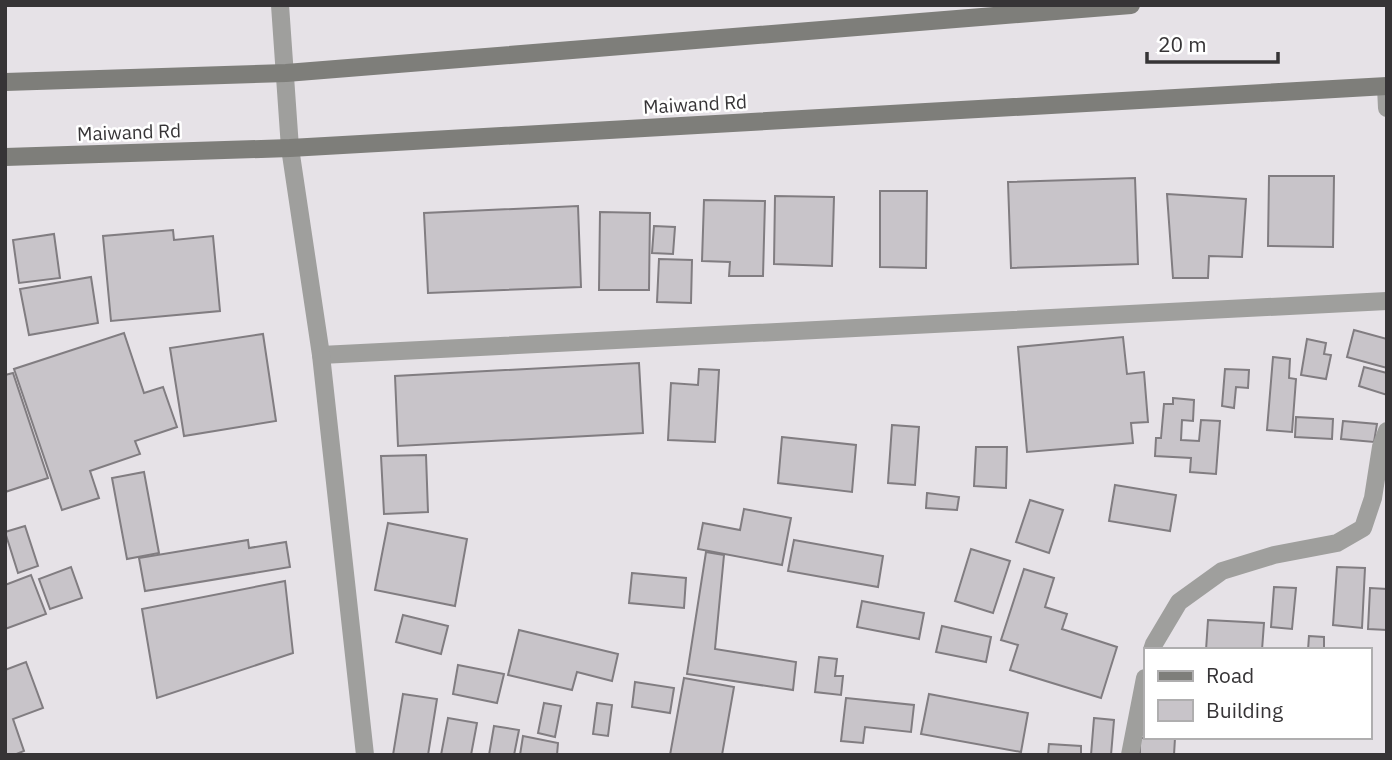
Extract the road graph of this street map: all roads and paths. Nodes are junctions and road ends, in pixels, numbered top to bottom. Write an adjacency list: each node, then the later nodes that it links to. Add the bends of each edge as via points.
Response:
1 (280, 5): 3 (street)
2 (1131, 5): 3 (main road)
3 (286, 73): 4 (main road); 7 (street)
4 (5, 82)
5 (1386, 86): 6 (street); 7 (main road, Maiwand Rd)
6 (1387, 108)
7 (290, 148): 8 (main road, Maiwand Rd); 10 (street)
8 (5, 157)
9 (1387, 301): 10 (street)
10 (321, 355): 14 (street)
11 (1387, 431): 12 (street, via 1363,528 1337,542 1222,571 1179,602)
12 (1153, 648)
13 (1144, 683): 15 (street)
14 (365, 755)
15 (1130, 755)

